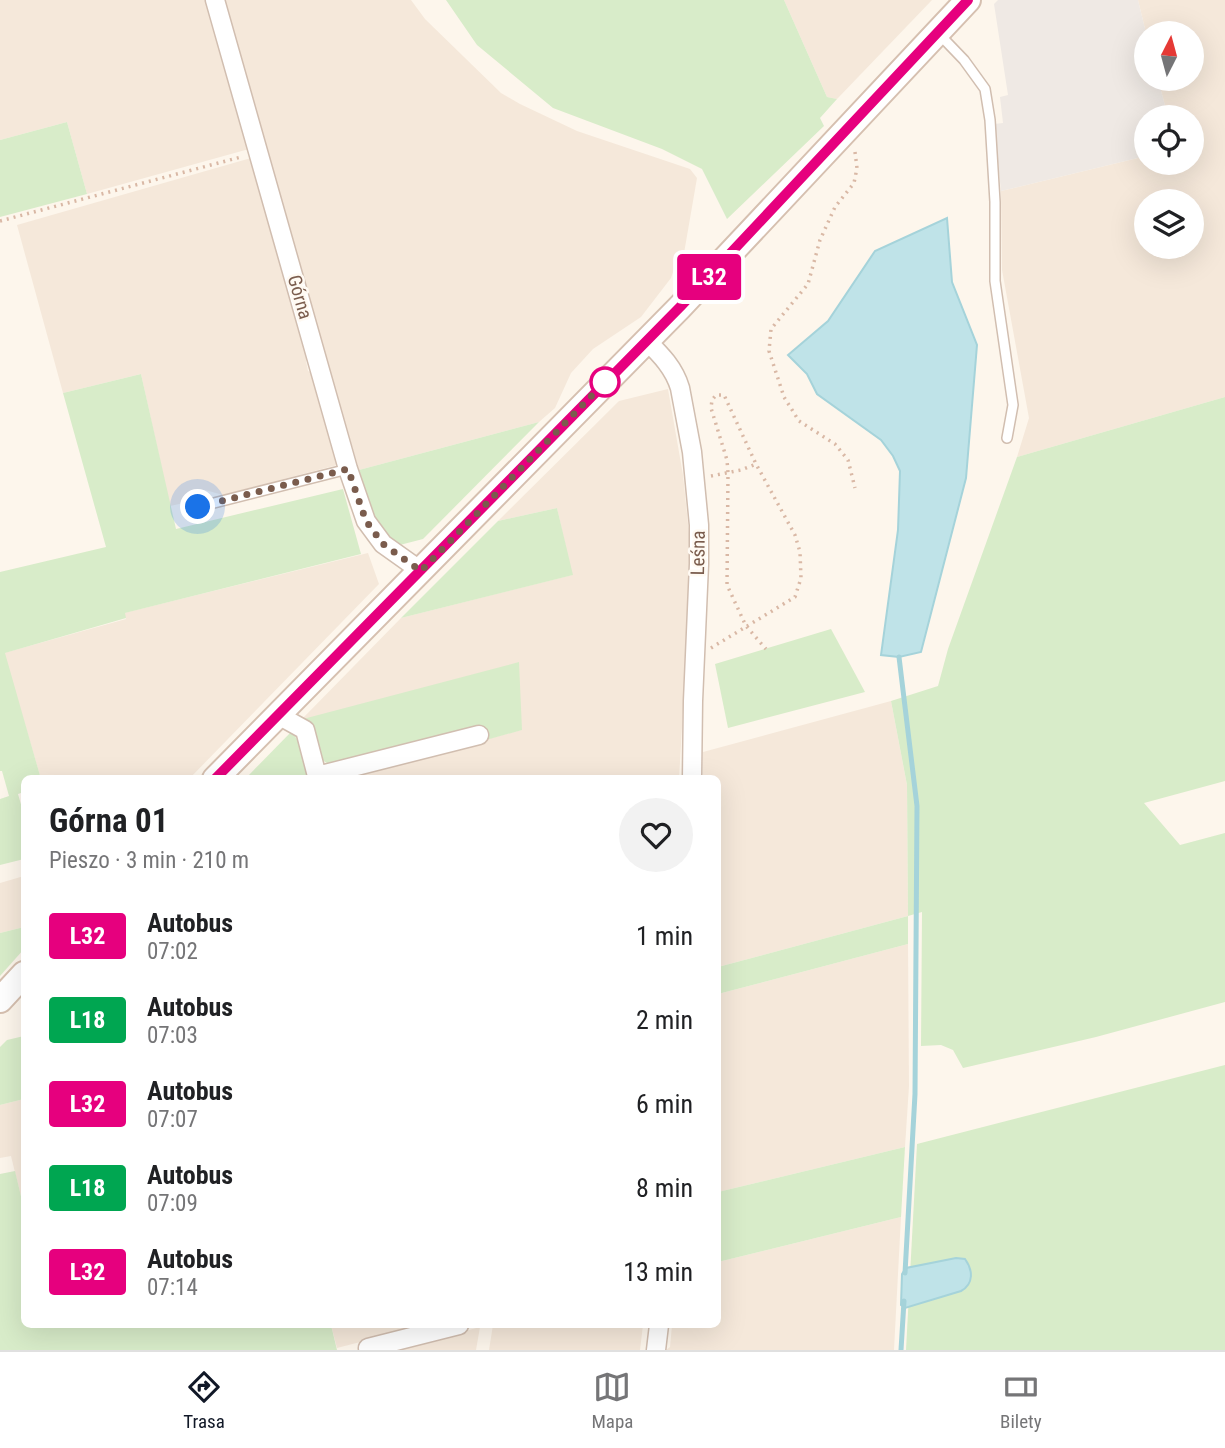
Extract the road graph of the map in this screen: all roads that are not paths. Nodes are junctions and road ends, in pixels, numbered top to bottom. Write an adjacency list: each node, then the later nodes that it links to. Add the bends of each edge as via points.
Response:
1 (215, 0): 6 (street, Górna)
2 (968, 0): 3 (main road)
3 (937, 33): 4 (main road); 5 (lane, via 985,89 995,202 995,281 1013,405)
4 (647, 341): 8 (main road); 14 (street, Leśna, via 669,364 678,383 695,478 699,537)
5 (1007, 439)
6 (348, 469): 7 (lane); 8 (street, Górna, via 366,521 383,544)
7 (198, 507)
8 (421, 571): 9 (main road)
9 (278, 715): 11 (main road); 12 (street, via 305,730)
10 (479, 735): 13 (street)
11 (219, 775)
12 (317, 775)
13 (321, 775)
14 (692, 775)
15 (21, 981): 16 (main road)
16 (0, 1000)
17 (447, 1328): 19 (street)
18 (659, 1328): 20 (street)
19 (368, 1348)
20 (656, 1350)

